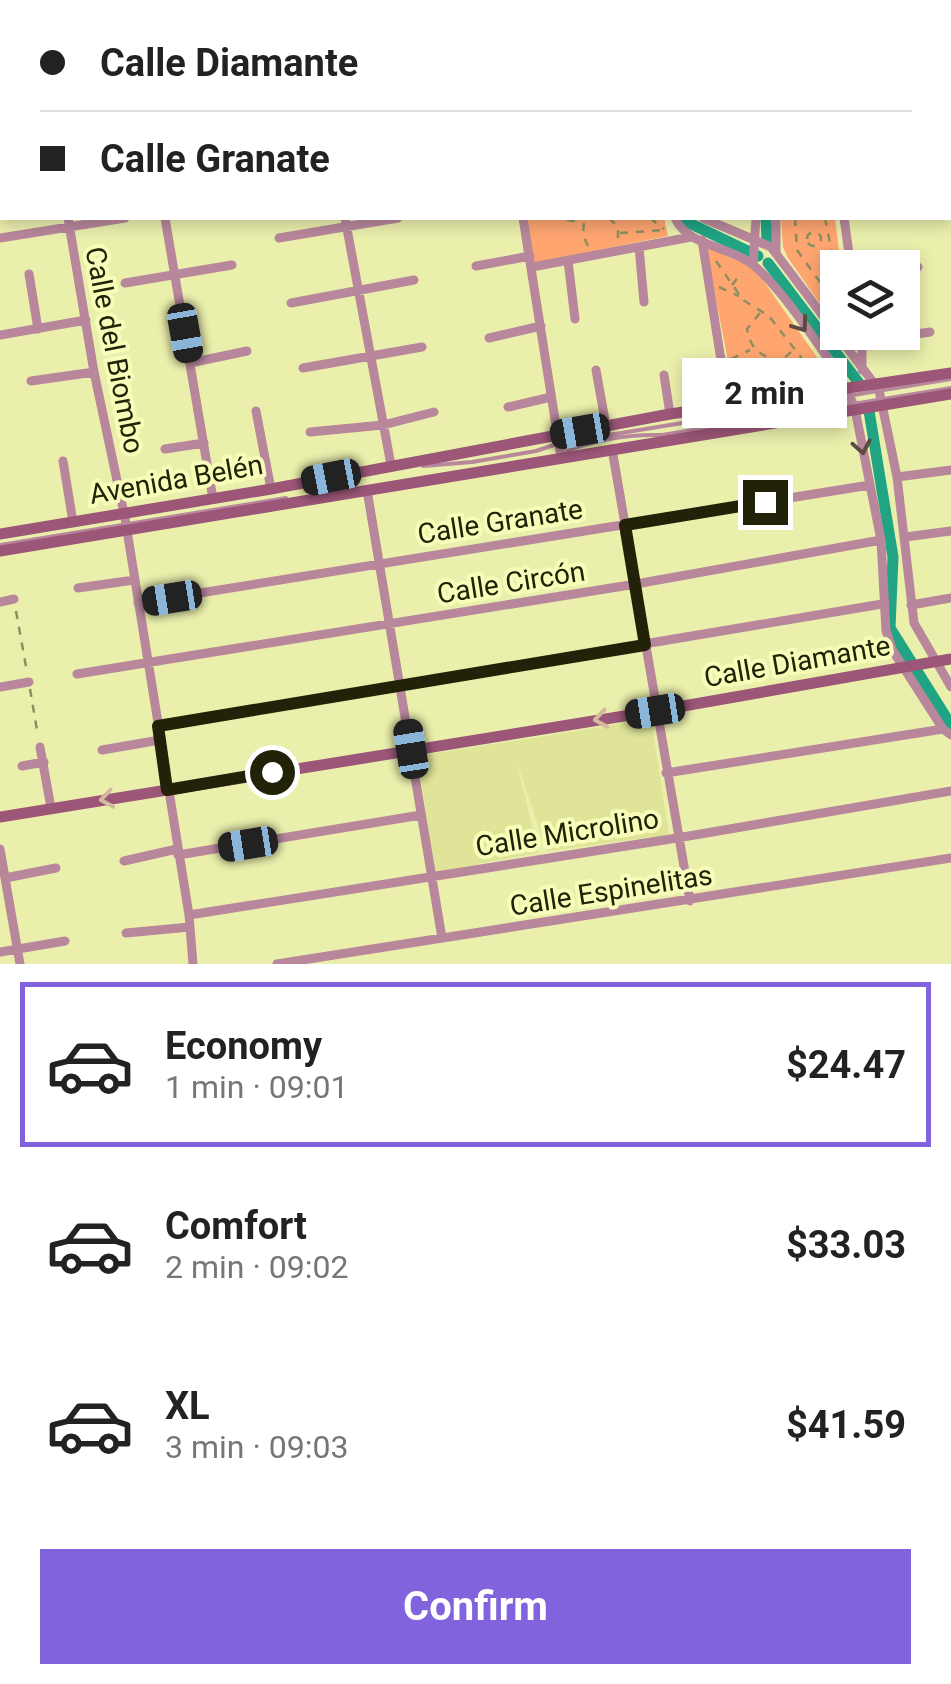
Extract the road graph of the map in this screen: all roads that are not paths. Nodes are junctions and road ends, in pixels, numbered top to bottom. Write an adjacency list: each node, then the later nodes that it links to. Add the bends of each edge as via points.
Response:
1 (97, 220): 10 (street)
2 (165, 220): 26 (street)
3 (372, 220): 11 (street)
4 (523, 220): 19 (street)
5 (676, 220): 14 (street)
6 (707, 220): 15 (street)
7 (756, 220): 15 (street)
8 (776, 220): 18 (street)
9 (844, 220): 17 (street)
10 (69, 222): 12 (street); 32 (street, Calle del Biombo)
11 (345, 222): 13 (street); 29 (street)
12 (0, 238)
13 (279, 238)
14 (697, 238): 16 (street); 21 (street); 56 (street)
15 (756, 239): 18 (street); 21 (street)
16 (639, 247): 20 (street); 30 (street)
17 (848, 250)
18 (776, 252): 47 (street)
19 (530, 256): 23 (street); 24 (street)
20 (568, 260): 24 (street); 33 (street)
21 (750, 263): 55 (street, one-way to 55)
22 (232, 265): 26 (street)
23 (476, 266)
24 (532, 268): 34 (street)
25 (29, 274): 35 (street)
26 (175, 275): 28 (street); 44 (street)
27 (414, 280): 29 (street)
28 (125, 283)
29 (357, 291): 31 (street); 43 (street)
30 (644, 302)
31 (291, 303)
32 (86, 320): 35 (street); 48 (street, Calle del Biombo)
33 (575, 320)
34 (541, 326): 39 (street); 54 (street)
35 (38, 328): 38 (street)
36 (930, 332): 37 (street)
37 (920, 333)
38 (0, 335)
39 (489, 338)
40 (422, 347): 43 (street)
41 (862, 350): 47 (street)
42 (247, 351): 44 (street)
43 (371, 356): 45 (street); 61 (street)
44 (190, 363): 64 (street)
45 (303, 368)
46 (596, 370): 62 (street)
47 (862, 371): 53 (street)
48 (94, 372): 51 (street); 76 (street, Calle del Biombo)
49 (664, 375): 60 (street)
50 (951, 376): 53 (main road, Avenida Belén)
51 (31, 381)
52 (951, 391): 53 (main road, Avenida Belén)
53 (880, 394): 55 (main road, Avenida Belén); 55 (main road, Avenida Belén); 71 (street)
54 (552, 397): 57 (street); 65 (street)
55 (851, 399): 56 (main road, Avenida Belén, via 827,392); 65 (lane); 65 (lane, via 662,436); 67 (main road, Avenida Belén); 72 (street, one-way to 72)
56 (732, 405): 60 (main road, Avenida Belén)
57 (508, 407)
58 (256, 411): 73 (street)
59 (434, 412): 61 (street)
60 (670, 414): 62 (main road, Avenida Belén)
61 (383, 426): 63 (street); 69 (street)
62 (606, 426): 65 (main road, Avenida Belén)
63 (310, 432)
64 (204, 442): 66 (street); 75 (street)
65 (560, 447): 67 (main road, Avenida Belén); 69 (main road, Avenida Belén); 74 (main road, Avenida Belén); 76 (lane); 76 (lane)
66 (166, 449)
67 (612, 449): 78 (street)
68 (63, 461): 77 (street)
69 (392, 465): 73 (main road, Avenida Belén)
70 (951, 470): 71 (street)
71 (897, 477): 80 (street)
72 (870, 485): 78 (street, Calle Granate); 81 (street)
73 (271, 489): 75 (main road, Avenida Belén)
74 (367, 490): 76 (main road, Avenida Belén); 83 (street)
75 (213, 498): 76 (main road, Avenida Belén)
76 (125, 521): 77 (main road, Avenida Belén); 82 (main road, Avenida Belén); 84 (street, Calle del Biombo)
77 (73, 522): 82 (main road, Avenida Belén)
78 (625, 525): 83 (street, Calle Granate); 85 (street)
79 (951, 530): 80 (street)
80 (905, 537): 92 (street)
81 (881, 540): 85 (street, Calle Circón); 91 (street)
82 (0, 542)
83 (380, 562): 90 (street, Calle Granate); 93 (street)
84 (134, 580): 86 (street); 90 (street, Calle del Biombo)
85 (636, 584): 93 (street, Calle Circón); 94 (street)
86 (78, 588)
87 (951, 598): 92 (street)
88 (14, 599): 89 (street)
89 (0, 602)
90 (138, 603): 96 (street, Calle del Biombo)
91 (882, 604): 94 (street); 97 (street, via 886,631)
92 (910, 605): 97 (street)
93 (390, 625): 96 (street, Calle Circón); 101 (street)
94 (645, 645): 101 (street); 103 (street)
95 (951, 659): 97 (main road, Calle Diamante)
96 (147, 662): 98 (street, Calle Circón); 104 (street, Calle del Biombo)
97 (920, 665): 102 (street); 103 (main road, Calle Diamante); 105 (street)
98 (77, 674)
99 (29, 682): 100 (street)
100 (0, 687)
101 (401, 687): 104 (street); 108 (street)
102 (951, 687)
103 (655, 711): 108 (main road, Calle Diamante, one-way to 108); 112 (street)
104 (158, 726): 106 (street, Calle del Biombo)
105 (947, 732): 112 (street)
106 (160, 740): 109 (street); 113 (street, Calle del Biombo)
107 (40, 747): 110 (street)
108 (411, 749): 113 (main road, Calle Diamante); 116 (street)
109 (102, 750)
110 (44, 762): 111 (street); 115 (street)
111 (22, 766)
112 (666, 773): 118 (street)
113 (167, 790): 115 (main road, Calle Diamante, one-way to 115); 120 (street, Calle del Biombo)
114 (951, 790): 118 (street, Calle Microlino)
115 (51, 808): 117 (main road, Calle Diamante)
116 (421, 815): 120 (street); 125 (street)
117 (0, 817)
118 (677, 838): 125 (street, Calle Microlino); 126 (street)
119 (0, 849): 124 (street)
120 (178, 852): 122 (street); 127 (street, Calle del Biombo)
121 (951, 858): 126 (street, Calle Espinelitas)
122 (124, 861)
123 (56, 868): 124 (street)
124 (3, 872): 132 (street)
125 (432, 875): 127 (street, Calle Microlino); 130 (street)
126 (690, 901): 130 (street, Calle Espinelitas)
127 (189, 915): 128 (street, Calle del Biombo)
128 (190, 927): 129 (street); 135 (street, Calle del Biombo)
129 (126, 933)
130 (442, 938): 136 (street, Calle Espinelitas)
131 (65, 941): 132 (street)
132 (18, 949): 133 (street); 134 (street)
133 (0, 952)
134 (20, 964)
135 (194, 964)
136 (277, 964)

